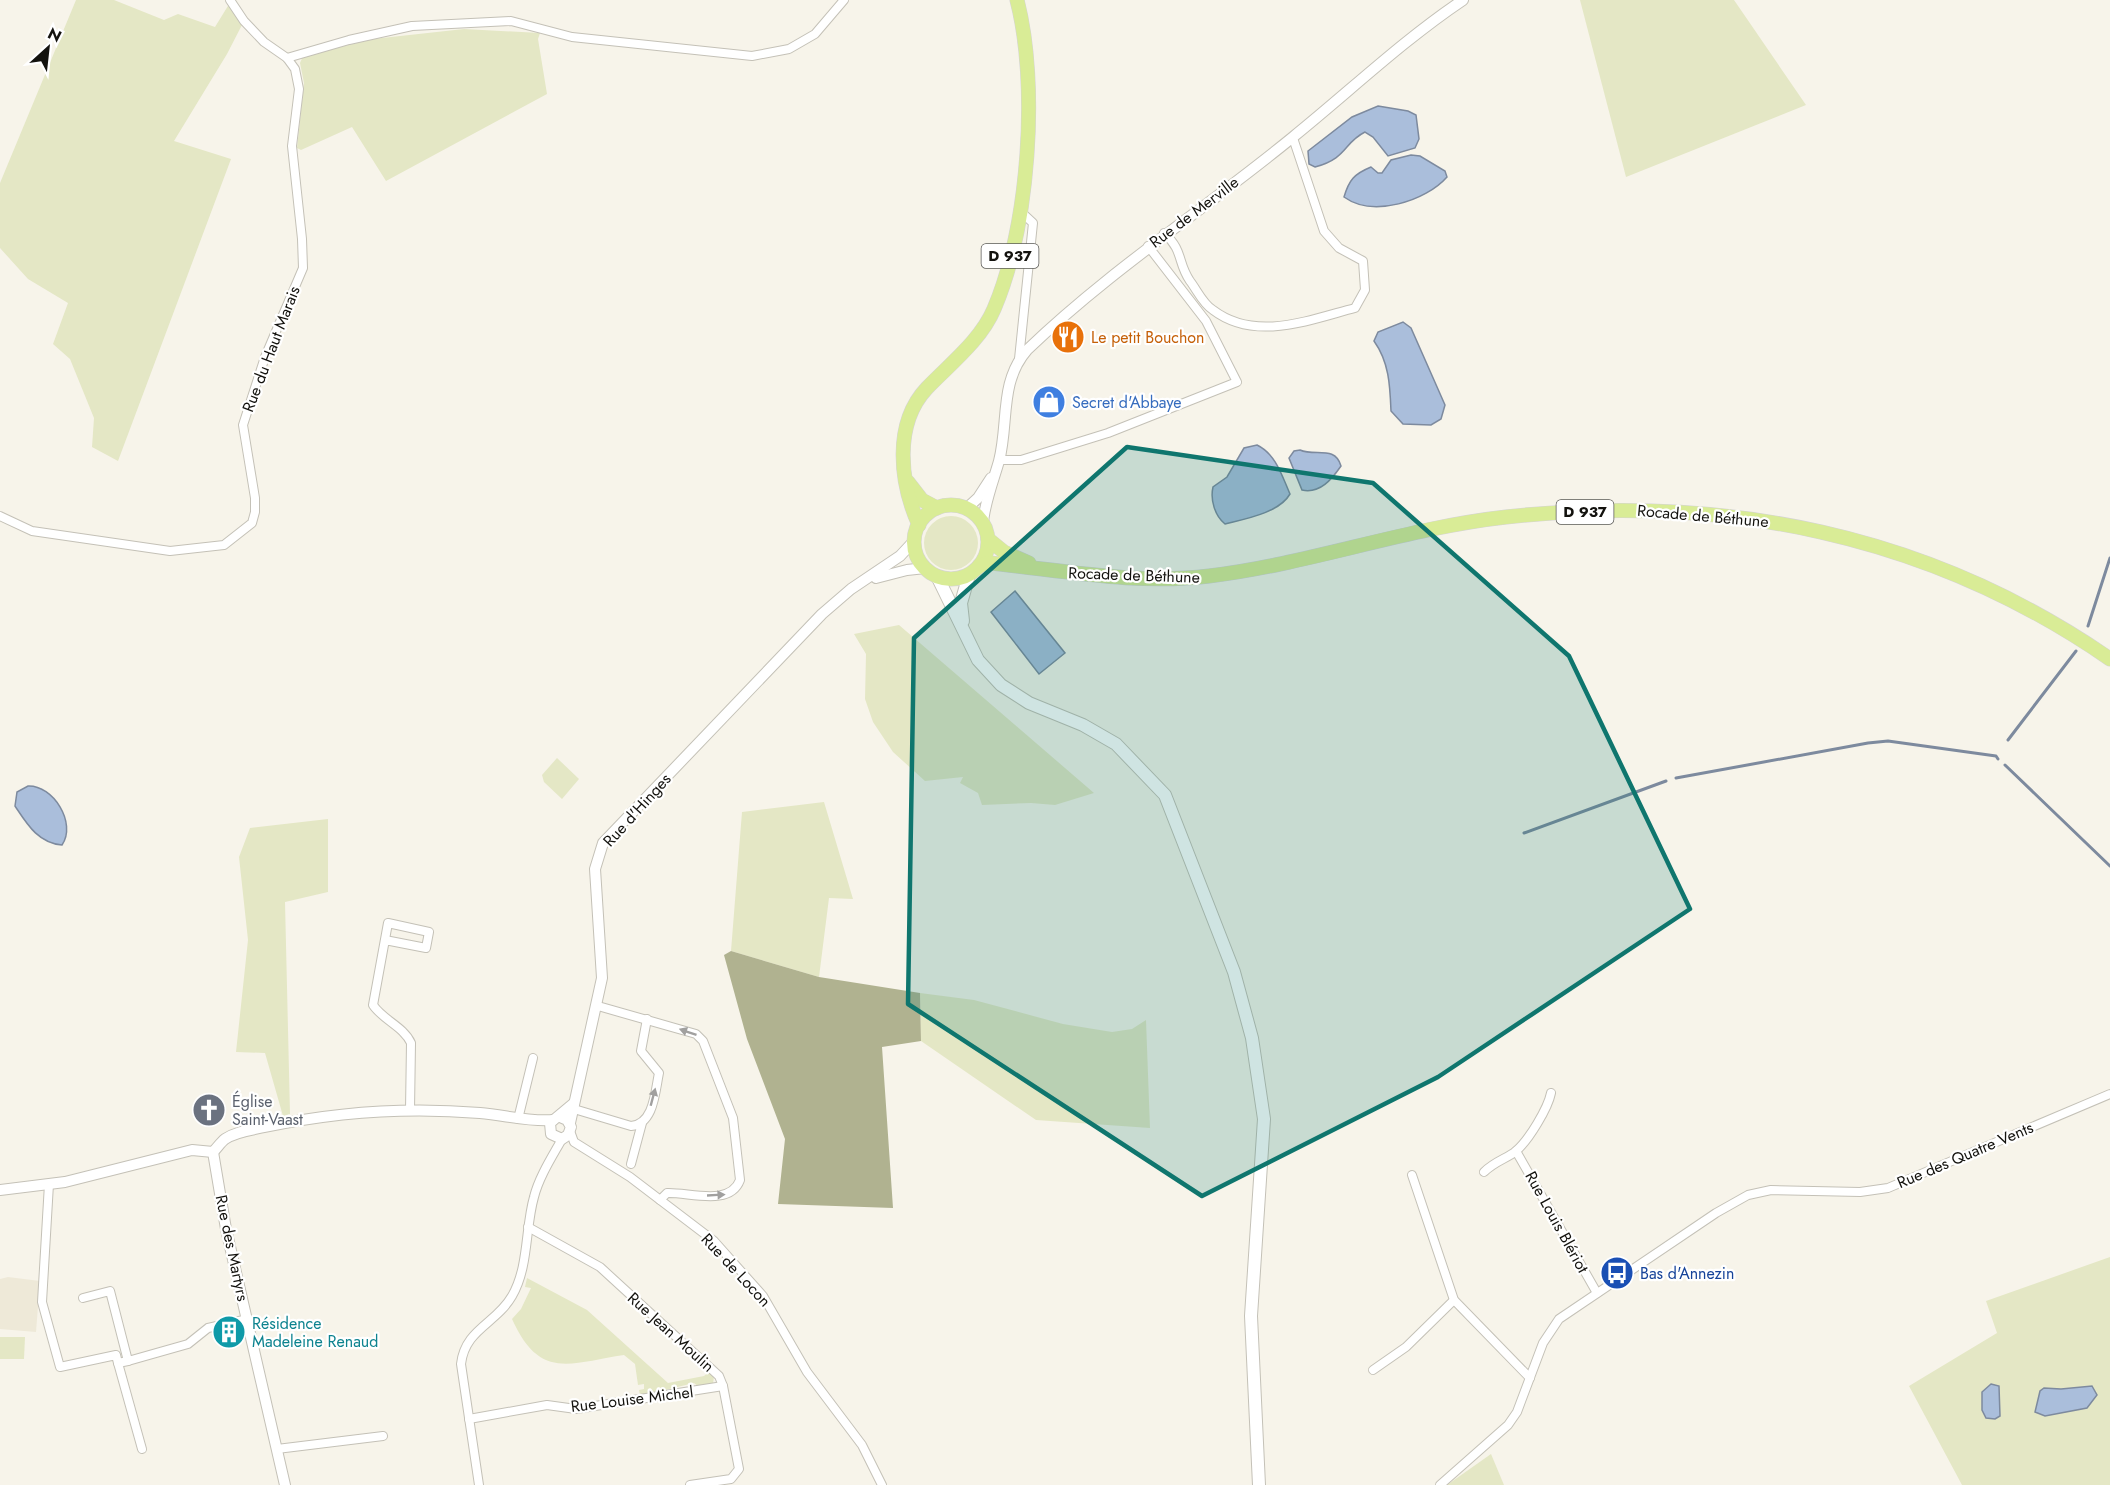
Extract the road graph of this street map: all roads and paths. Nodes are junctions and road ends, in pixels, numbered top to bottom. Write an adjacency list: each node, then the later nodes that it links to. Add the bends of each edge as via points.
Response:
1 (230, 0): 5 (street, via 264,42)
2 (844, 0): 5 (street, via 815,34 789,49 752,56 572,37 511,21 412,26)
3 (1017, 0): 7 (main road, D 937, via 1029,74 1028,135)
4 (1463, 0): 6 (street, Rue de Merville, via 1427,24)
5 (287, 58): 15 (street, Rue du Haut Marais, via 295,69 299,89 291,146 303,268 265,357 243,425 255,498 252,523 224,544 170,551 32,531)
6 (1293, 138): 8 (street, Rue de Merville); 8 (street, via 1324,231 1339,248 1363,261 1365,290 1355,308 1296,324 1239,325 1211,309 1187,276 1178,247)
7 (1019, 210): 10 (street, via 1033,223); 12 (main road, D 937, via 1005,280 993,311 947,371 926,389 910,414 902,451)
8 (1164, 233): 9 (street, Rue de Merville)
9 (1148, 246): 10 (street, Rue de Merville); 11 (street, via 1206,321 1237,382 1108,433)
10 (1019, 359): 11 (street, Rue de Merville, via 1010,377)
11 (997, 465): 14 (street, Rue de Merville, via 978,498); 17 (street, Rue de Merville)
12 (907, 480): 13 (main road, via 922,500); 16 (main road, D 937, via 909,500)
13 (937, 508): 14 (main road); 16 (main road)
14 (966, 509): 17 (main road)
15 (0, 516)
16 (919, 525): 19 (main road)
17 (983, 525): 18 (main road)
18 (988, 539): 21 (main road, via 985,558); 22 (main road, Rocade de Béthune / D 937, via 1004,552)
19 (914, 541): 20 (main road); 24 (street, Rue d'Hinges, via 900,556)
20 (925, 568): 23 (main road); 24 (street, Rue d'Hinges, via 884,574)
21 (974, 570): 22 (main road, Rocade de Béthune / D 937, via 995,564); 23 (main road, via 959,578); 25 (main road, via 961,603)
22 (1056, 572): 26 (main road, Rocade de Béthune / D 937, via 1208,577 1505,517 1641,508 1776,523 1847,537 1918,558 2038,613)
23 (937, 576): 25 (main road)
24 (851, 589): 28 (street, Rue d'Hinges, via 822,614 603,843 595,869 602,978)
25 (966, 640): 64 (main road, via 978,660 1001,684 1029,703 1083,725 1116,744 1165,795 1234,972 1260,1082 1264,1119 1252,1287)
26 (2110, 659)
27 (385, 940): 27 (street, via 388,923 429,932 426,948); 34 (street, via 374,1005 411,1043)
28 (598, 1006): 29 (street); 33 (street, Rue d'Hinges)
29 (647, 1019): 36 (street, one-way to 29, via 659,1073 641,1051); 45 (street, one-way to 29, via 667,1193 728,1194 740,1180 733,1118 703,1041 696,1034)
30 (532, 1058): 35 (street)
31 (1551, 1093): 38 (street, via 1548,1105)
32 (2110, 1094): 47 (street, Rue des Quatre Vents, via 1888,1188 1860,1192 1771,1190 1748,1195)
33 (576, 1105): 36 (street, via 631,1126); 37 (street)
34 (410, 1110): 35 (street); 39 (street, via 295,1121 237,1133 224,1139)
35 (518, 1119): 37 (street)
36 (642, 1123): 40 (street)
37 (560, 1130): 45 (street, Rue de Locon, via 572,1145 589,1152); 46 (street, via 554,1154 534,1195)
38 (1516, 1151): 41 (street); 47 (street, Rue Louis Blériot)
39 (213, 1152): 43 (street, via 169,1154); 50 (street, Rue des Martyrs, via 226,1229)
40 (631, 1164)
41 (1484, 1172)
42 (1412, 1175): 49 (street)
43 (49, 1184): 44 (street); 51 (street, via 42,1302 60,1367 116,1355)
44 (0, 1190)
45 (660, 1200): 63 (street, Rue de Locon, via 714,1241 763,1296 807,1372 862,1445)
46 (528, 1227): 54 (street, Rue Jean Moulin, via 600,1267 703,1360); 55 (street, via 520,1277 512,1296 463,1349 461,1364)
47 (1597, 1293): 53 (street, Rue des Quatre Vents, via 1559,1319 1543,1343)
48 (83, 1298): 51 (street, via 110,1291)
49 (1454, 1300): 52 (street, via 1406,1347); 53 (street)
50 (248, 1319): 51 (street, via 208,1328 188,1344); 58 (street, Rue des Martyrs)
51 (123, 1362): 57 (street)
52 (1373, 1370)
53 (1530, 1378): 59 (street, Rue des Quatre Vents, via 1508,1425)
54 (723, 1386): 55 (street, Rue Louise Michel, via 576,1409 547,1406); 62 (street, Rue Jean Moulin, via 739,1469 731,1479)
55 (469, 1419): 61 (street)
56 (383, 1436): 58 (street)
57 (142, 1449)
58 (277, 1449): 60 (street, Rue des Martyrs)
59 (1441, 1484)
60 (285, 1485)
61 (479, 1485)
62 (690, 1485)
63 (882, 1485)
64 (1258, 1485)

